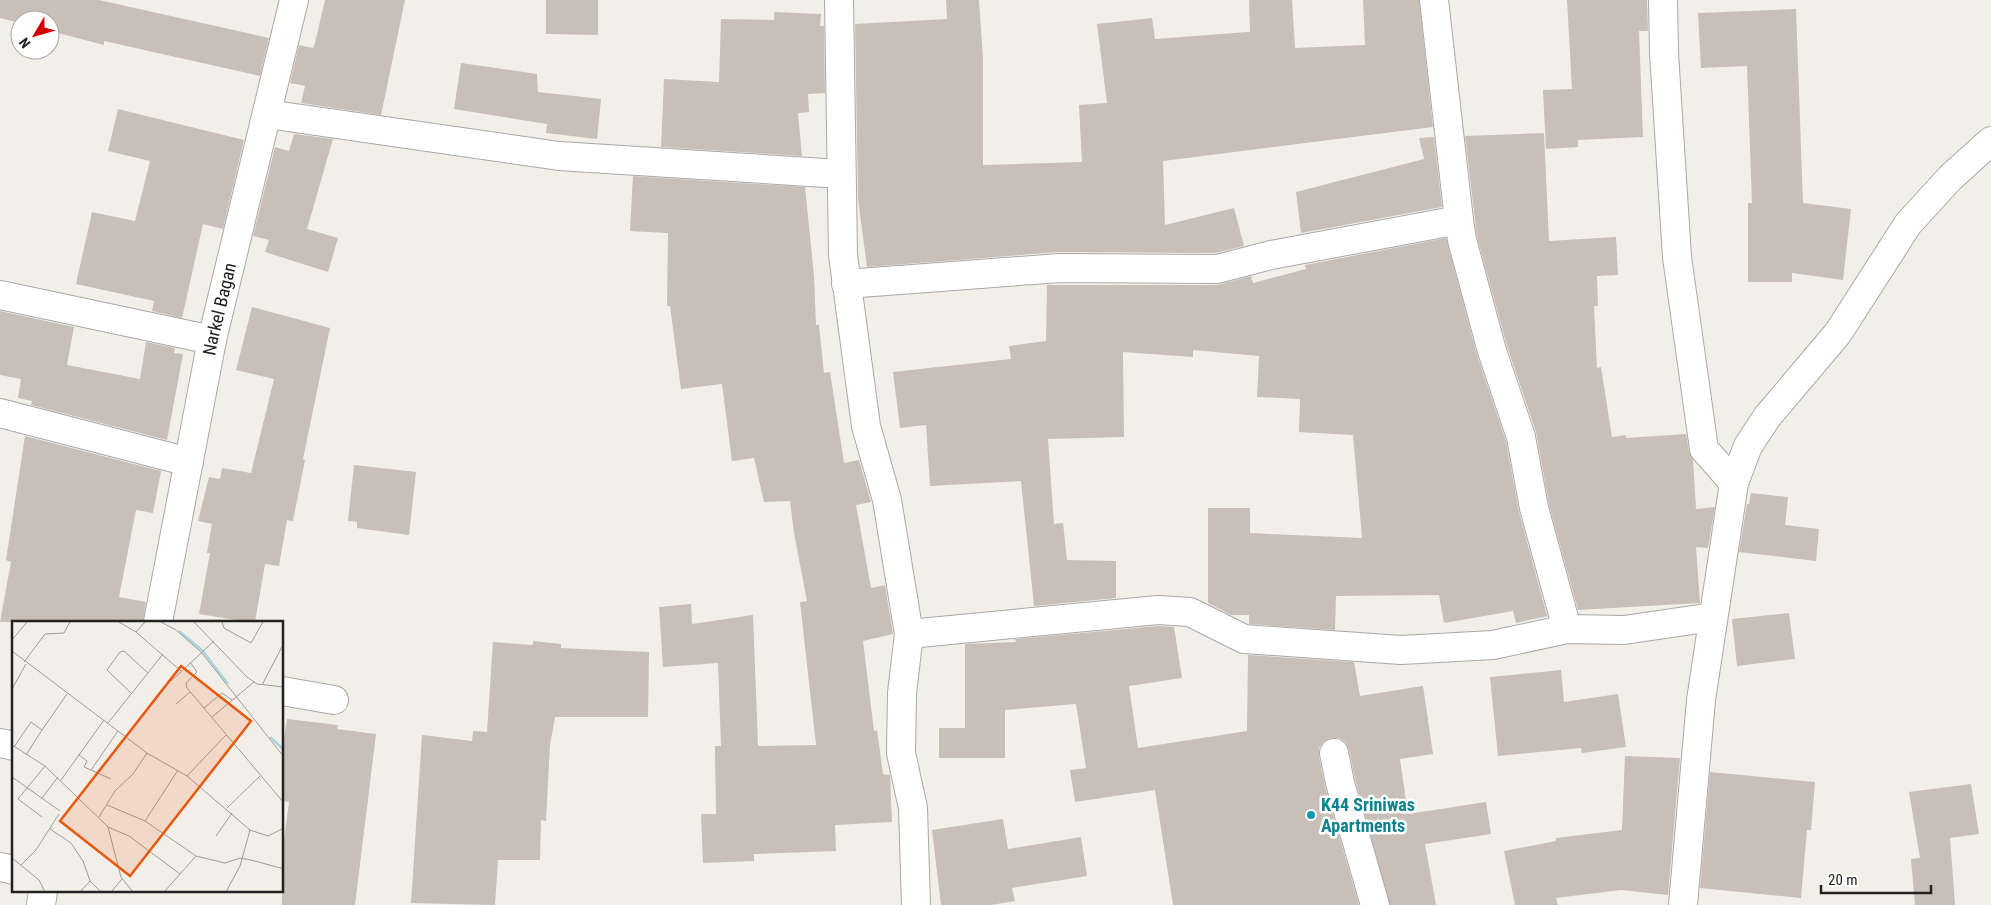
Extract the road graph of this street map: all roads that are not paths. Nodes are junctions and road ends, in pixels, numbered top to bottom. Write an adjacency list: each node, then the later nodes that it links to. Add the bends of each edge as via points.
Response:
1 (294, 0): 5 (street, Narkel Bagan)
2 (839, 0): 7 (street)
3 (1434, 0): 8 (street)
4 (1663, 0): 14 (street, via 1677,257 1704,449)
5 (267, 114): 7 (street, via 559,156); 11 (street, Narkel Bagan)
6 (1991, 141): 14 (street, via 1950,178 1908,224 1838,333 1762,424 1748,446)
7 (841, 174): 9 (street)
8 (1459, 220): 9 (street, via 1270,255 1217,269 1060,268); 17 (street, via 1492,351 1521,437 1534,508)
9 (846, 284): 18 (street, via 866,426 887,500)
10 (0, 295): 11 (street)
11 (212, 340): 13 (street, Narkel Bagan)
12 (0, 413): 13 (street)
13 (189, 462): 16 (street, Narkel Bagan)
14 (1734, 483): 15 (street)
15 (1713, 617): 17 (street, via 1624,630); 26 (street, via 1701,700)
16 (158, 621)
17 (1567, 629): 18 (street, via 1493,645 1401,650 1244,639 1190,612 1158,610)
18 (909, 634): 24 (street, via 902,693 901,753 913,808)
19 (284, 691): 20 (street)
20 (334, 700)
21 (1334, 752): 25 (street)
22 (43, 892): 23 (street)
23 (41, 905)
24 (916, 905)
25 (1375, 905)
26 (1683, 905)

